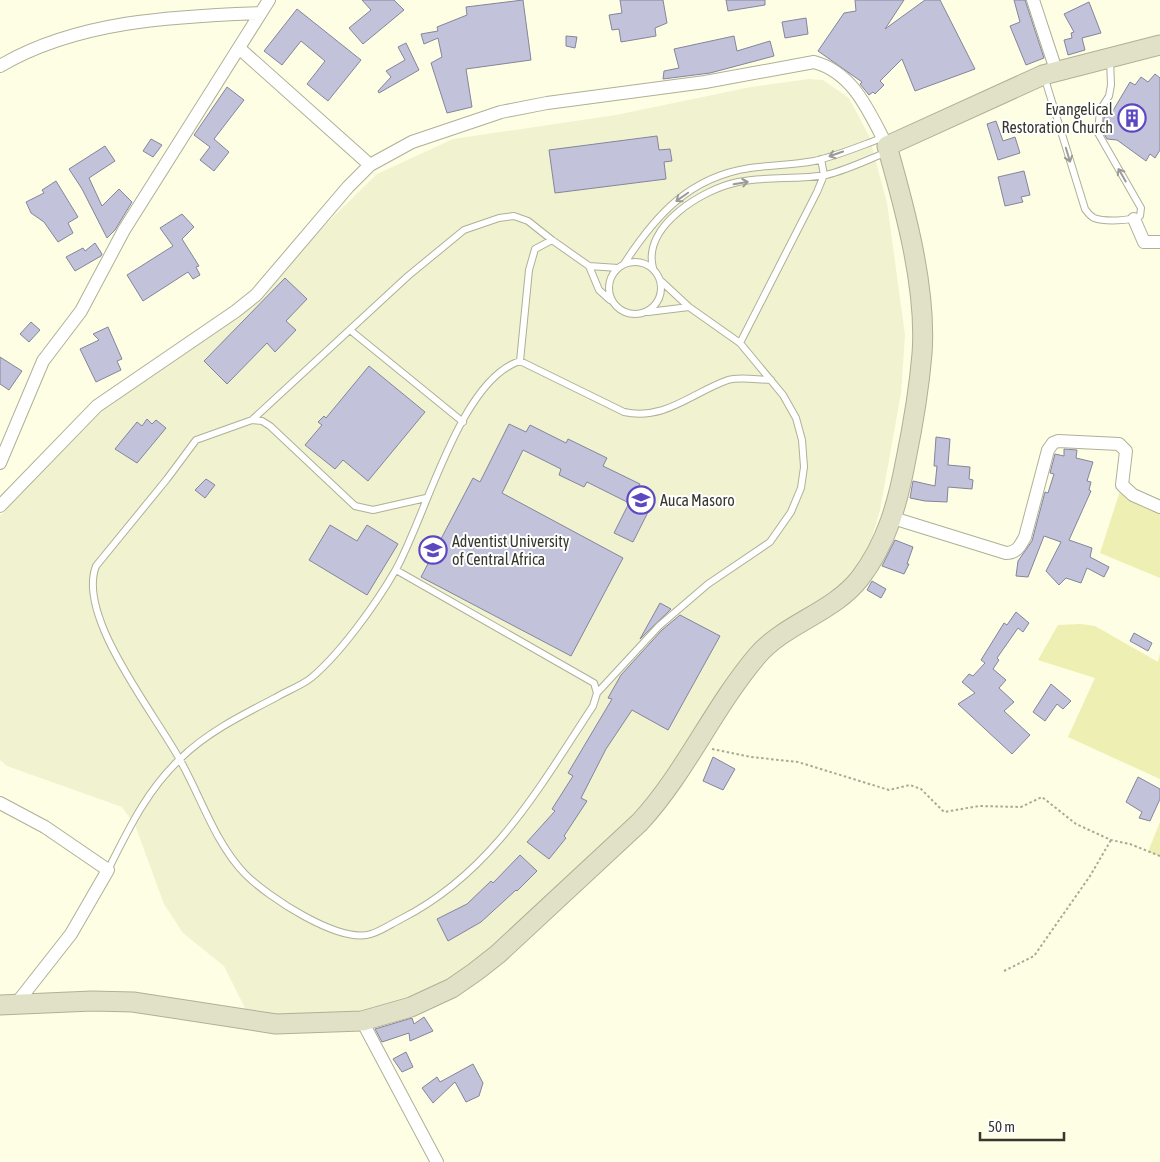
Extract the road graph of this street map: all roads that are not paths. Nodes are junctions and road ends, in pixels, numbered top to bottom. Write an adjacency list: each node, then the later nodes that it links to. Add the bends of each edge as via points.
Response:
1 (269, 0): 3 (street)
2 (1033, 0): 8 (street)
3 (260, 13): 5 (street); 7 (street, via 178,16 71,35 19,54)
4 (1160, 45): 6 (street)
5 (239, 48): 11 (street); 30 (street, via 134,214 81,311 43,361)
6 (1110, 58): 8 (street); 13 (lane, one-way to 6, via 1140,216 1141,208 1098,133 1100,110 1109,96 1111,85)
7 (0, 66)
8 (1050, 73): 9 (street); 13 (lane, one-way to 13, via 1085,209 1091,217 1099,219)
9 (886, 145): 10 (lane, one-way to 10); 11 (street, via 853,86 828,66 814,62 705,82 547,102 501,112 412,142); 12 (lane); 34 (street, via 912,242 919,290 922,353 914,420)
10 (821, 159): 12 (lane); 16 (lane, one-way to 16, via 748,168 705,183 666,208)
11 (370, 166): 32 (street, via 348,187 256,295 97,406)
12 (824, 175): 19 (lane, one-way to 12, via 651,251 660,230 684,207 739,182); 25 (lane)
13 (1134, 219): 15 (street, via 1144,242)
14 (552, 240): 17 (lane); 24 (lane, via 514,216 464,230); 26 (lane, via 535,249 531,258)
15 (1160, 242)
16 (624, 264): 18 (lane); 19 (lane, via 639,262)
17 (589, 266): 18 (lane); 21 (lane, via 599,290)
18 (618, 268): 21 (lane, via 608,288)
19 (653, 268): 20 (lane)
20 (661, 281): 22 (lane); 23 (lane, via 660,296)
21 (612, 302): 23 (lane, via 624,312)
22 (689, 308): 23 (lane); 25 (lane)
23 (646, 312)
24 (350, 330): 28 (lane); 29 (lane)
25 (740, 343): 27 (lane)
26 (520, 361): 27 (lane, via 624,412 635,414 673,406 730,380); 29 (lane, via 494,378)
27 (771, 380): 36 (lane, via 796,418 802,440 804,467 791,512 770,542 708,584 659,626)
28 (252, 420): 31 (lane, via 270,426 355,506 373,510); 37 (lane, via 196,440 96,566 91,578 95,604 114,650 143,703)
29 (463, 422): 31 (lane)
30 (0, 463)
31 (426, 498): 35 (lane)
32 (0, 506)
33 (1160, 508): 34 (street, via 1133,495 1122,485 1124,447 1119,444 1058,441 1048,450 1025,537 1013,553)
34 (893, 518): 41 (street, via 876,554 858,580 839,598 776,639 759,654 738,680 659,801 640,822 498,954 452,988 410,1007)
35 (396, 570): 36 (lane, via 594,683); 37 (lane, via 342,646 310,678 219,730)
36 (597, 693): 37 (lane, via 593,706 514,825 476,867 418,910 372,934 346,934 303,915 245,874 211,822)
37 (180, 759): 39 (lane, via 145,802)
38 (0, 804): 39 (street, via 45,827)
39 (108, 870): 40 (street, via 71,934)
40 (8, 1004): 41 (street, via 133,1002 276,1024)
41 (362, 1021): 42 (street)
42 (437, 1162)

